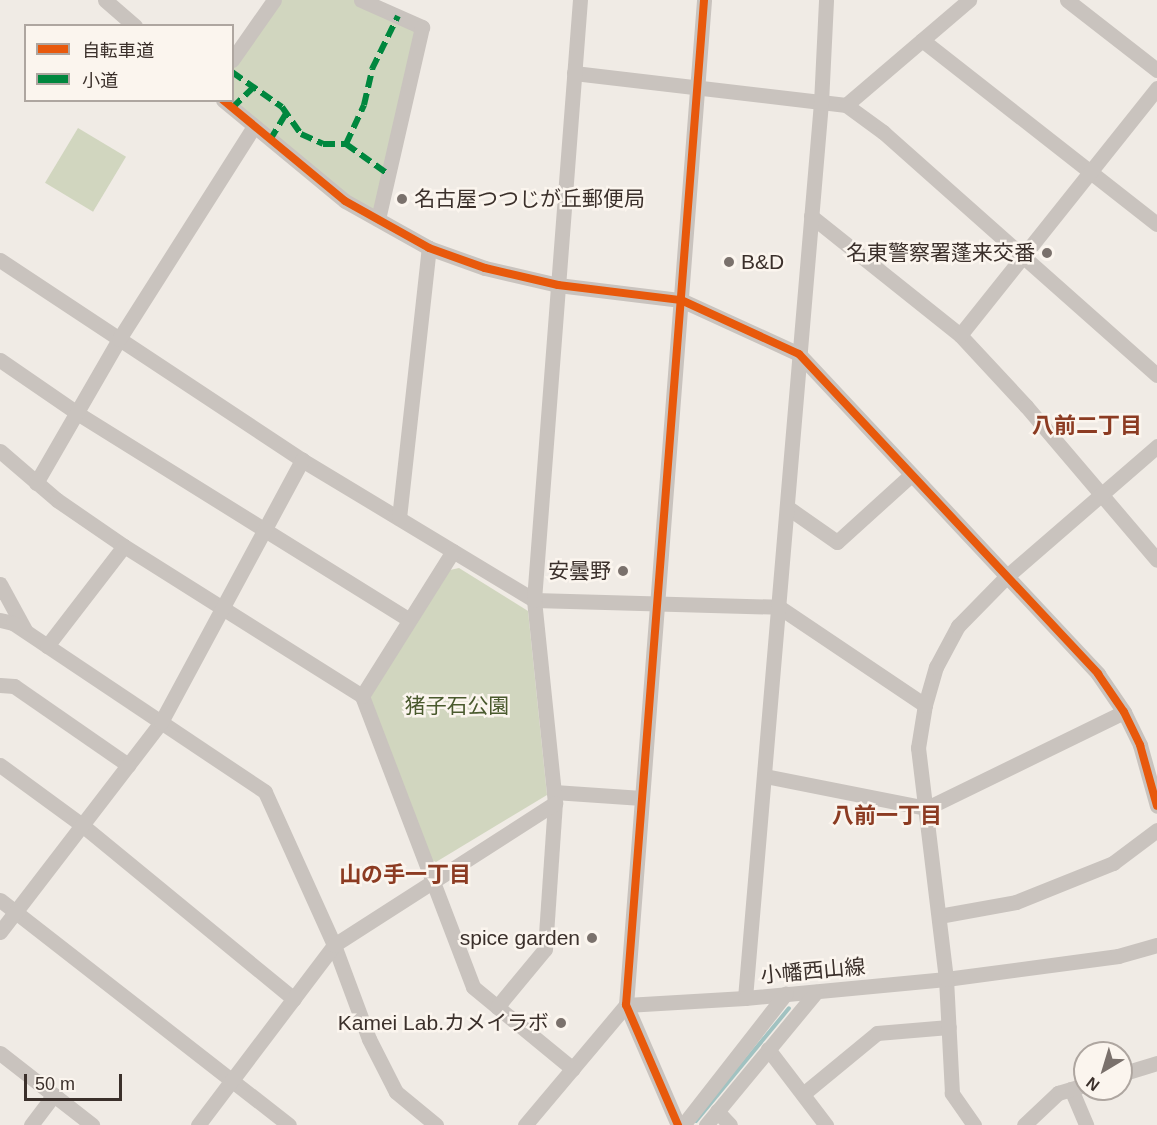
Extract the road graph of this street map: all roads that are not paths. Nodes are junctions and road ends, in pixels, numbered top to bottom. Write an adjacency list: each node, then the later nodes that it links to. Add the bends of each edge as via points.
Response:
1 (105, 0): 9 (street)
2 (274, 0): 11 (street)
3 (361, 0): 22 (street, via 422,27)
4 (580, 0): 13 (street)
5 (704, 0): 14 (street)
6 (826, 0): 17 (street)
7 (969, 0): 10 (street)
8 (1067, 0): 12 (street)
9 (133, 24)
10 (922, 40): 18 (street); 20 (street)
11 (234, 57)
12 (1157, 70)
13 (574, 73): 14 (street); 27 (street)
14 (697, 88): 17 (street); 28 (street)
15 (1157, 88): 20 (street)
16 (226, 102): 19 (street)
17 (821, 102): 18 (street); 21 (street)
18 (846, 105): 25 (street, via 883,132)
19 (254, 126): 22 (street, via 345,201); 30 (street)
20 (1090, 170): 23 (street); 25 (street)
21 (811, 216): 29 (street); 31 (street)
22 (378, 219): 24 (street)
23 (1157, 224)
24 (429, 248): 27 (street, via 485,268); 42 (street)
25 (1023, 254): 29 (street); 33 (street)
26 (0, 260): 30 (street)
27 (558, 285): 28 (street); 49 (street)
28 (681, 300): 31 (street); 50 (street)
29 (960, 334): 40 (street)
30 (119, 339): 34 (street); 37 (street)
31 (799, 354): 38 (street); 41 (street)
32 (0, 360): 34 (street)
33 (1157, 375)
34 (76, 413): 39 (street); 43 (street)
35 (1157, 446): 40 (street)
36 (0, 452): 39 (street)
37 (302, 460): 42 (street); 43 (street)
38 (911, 474): 41 (street, via 837,542); 47 (street)
39 (36, 483): 44 (street)
40 (1101, 494): 46 (street); 47 (street)
41 (787, 507): 52 (street)
42 (399, 518): 45 (street)
43 (264, 531): 51 (street); 54 (street)
44 (124, 546): 51 (street); 56 (street)
45 (453, 550): 49 (street); 54 (street)
46 (1157, 561)
47 (1006, 577): 59 (street, via 958,626 936,667); 60 (street, via 1098,674)
48 (0, 584): 55 (street)
49 (534, 600): 50 (street); 65 (street)
50 (657, 603): 52 (street); 66 (street)
51 (223, 606): 58 (street); 61 (street)
52 (779, 607): 59 (street); 64 (street)
53 (0, 620): 55 (street)
54 (409, 620): 58 (street)
55 (24, 630): 56 (street)
56 (47, 646): 61 (street)
57 (0, 685): 63 (street, via 14,686)
58 (362, 696): 71 (street)
59 (925, 705): 68 (street, via 918,748)
60 (1124, 712): 67 (street, via 1140,745); 68 (street)
61 (161, 722): 63 (street); 76 (street, via 266,792)
62 (0, 765): 69 (street)
63 (128, 765): 69 (street)
64 (765, 776): 68 (street); 81 (street)
65 (554, 798): 66 (street); 71 (street); 84 (street, via 545,949)
66 (642, 798): 83 (street)
67 (1157, 806)
68 (927, 808): 74 (street)
69 (82, 825): 73 (street); 82 (street)
70 (1157, 830): 74 (street, via 1113,863 1016,902)
71 (432, 883): 76 (street); 84 (street, via 473,987)
72 (0, 900): 73 (street)
73 (15, 912): 75 (street); 91 (street)
74 (939, 916): 78 (street)
75 (0, 932)
76 (334, 945): 82 (street); 102 (street, via 369,1039 396,1092)
77 (1157, 945): 78 (street, 小幡西山線, via 1118,956)
78 (946, 979): 79 (street, 小幡西山線); 85 (street)
79 (816, 992): 80 (street, 小幡西山線); 86 (street)
80 (786, 993): 81 (street, 小幡西山線); 104 (street)
81 (745, 998): 83 (street, 小幡西山線)
82 (294, 999): 91 (street)
83 (626, 1005): 89 (street); 103 (street)
84 (497, 1007): 89 (street)
85 (949, 1027): 93 (street, via 877,1033); 108 (street, via 952,1093)
86 (768, 1049): 93 (street); 96 (street)
87 (0, 1053): 94 (street)
88 (1157, 1063): 90 (street)
89 (573, 1069): 97 (street)
90 (1133, 1070)
91 (232, 1081): 100 (street); 101 (street)
92 (1073, 1088): 109 (street, via 1058,1093)
93 (803, 1094): 107 (street)
94 (54, 1095): 98 (street); 99 (street)
95 (1081, 1101): 110 (street)
96 (717, 1111): 105 (street); 106 (street)
97 (529, 1124)
98 (31, 1125)
99 (92, 1125)
100 (198, 1125)
101 (289, 1125)
102 (436, 1125)
103 (678, 1125)
104 (683, 1125)
105 (706, 1125)
106 (729, 1125)
107 (826, 1125)
108 (974, 1125)
109 (1024, 1125)
110 (1086, 1125)

